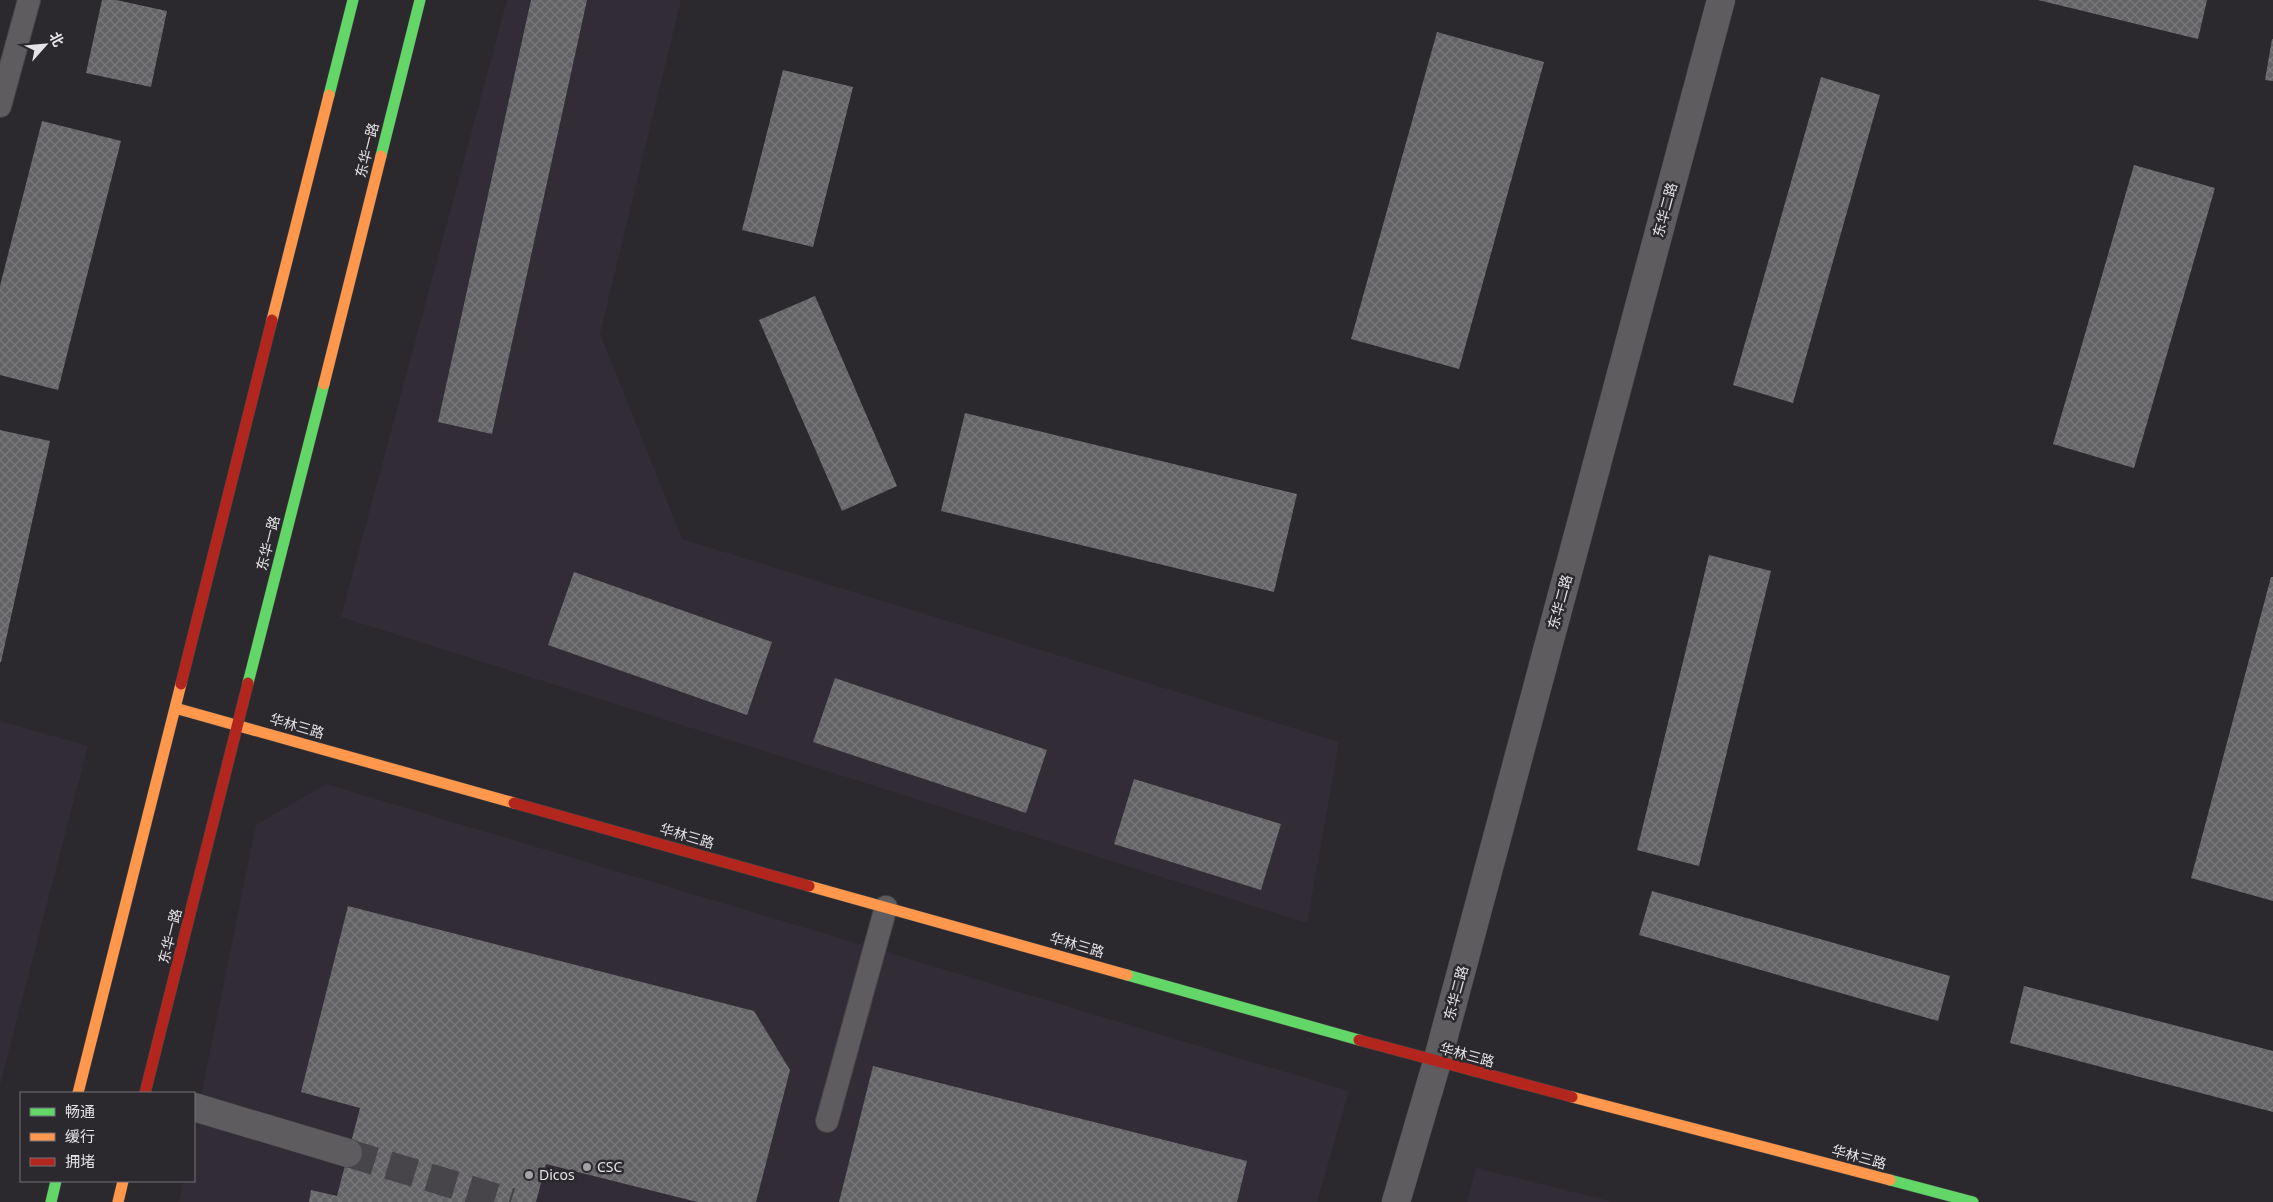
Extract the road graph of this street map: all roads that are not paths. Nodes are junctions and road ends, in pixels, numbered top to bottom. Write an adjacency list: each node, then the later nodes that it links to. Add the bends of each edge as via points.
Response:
1 (29, 0): 5 (lane)
2 (353, 0): 6 (street)
3 (420, 0): 7 (street, 东华一路)
4 (1721, 0): 9 (street, 东华二路)
5 (0, 106)
6 (175, 708): 7 (street, 华林三路); 10 (street)
7 (238, 725): 8 (street, 华林三路); 11 (street, 东华一路)
8 (886, 907): 9 (street, 华林三路); 13 (lane)
9 (1437, 1062): 19 (street, 东华二路); 20 (street, 华林三路)
10 (78, 1092)
11 (146, 1092)
12 (195, 1107): 14 (street)
13 (827, 1122)
14 (348, 1153)
15 (56, 1182): 17 (street)
16 (124, 1182): 18 (street)
17 (51, 1202)
18 (118, 1202)
19 (1396, 1202)
20 (1973, 1202)

